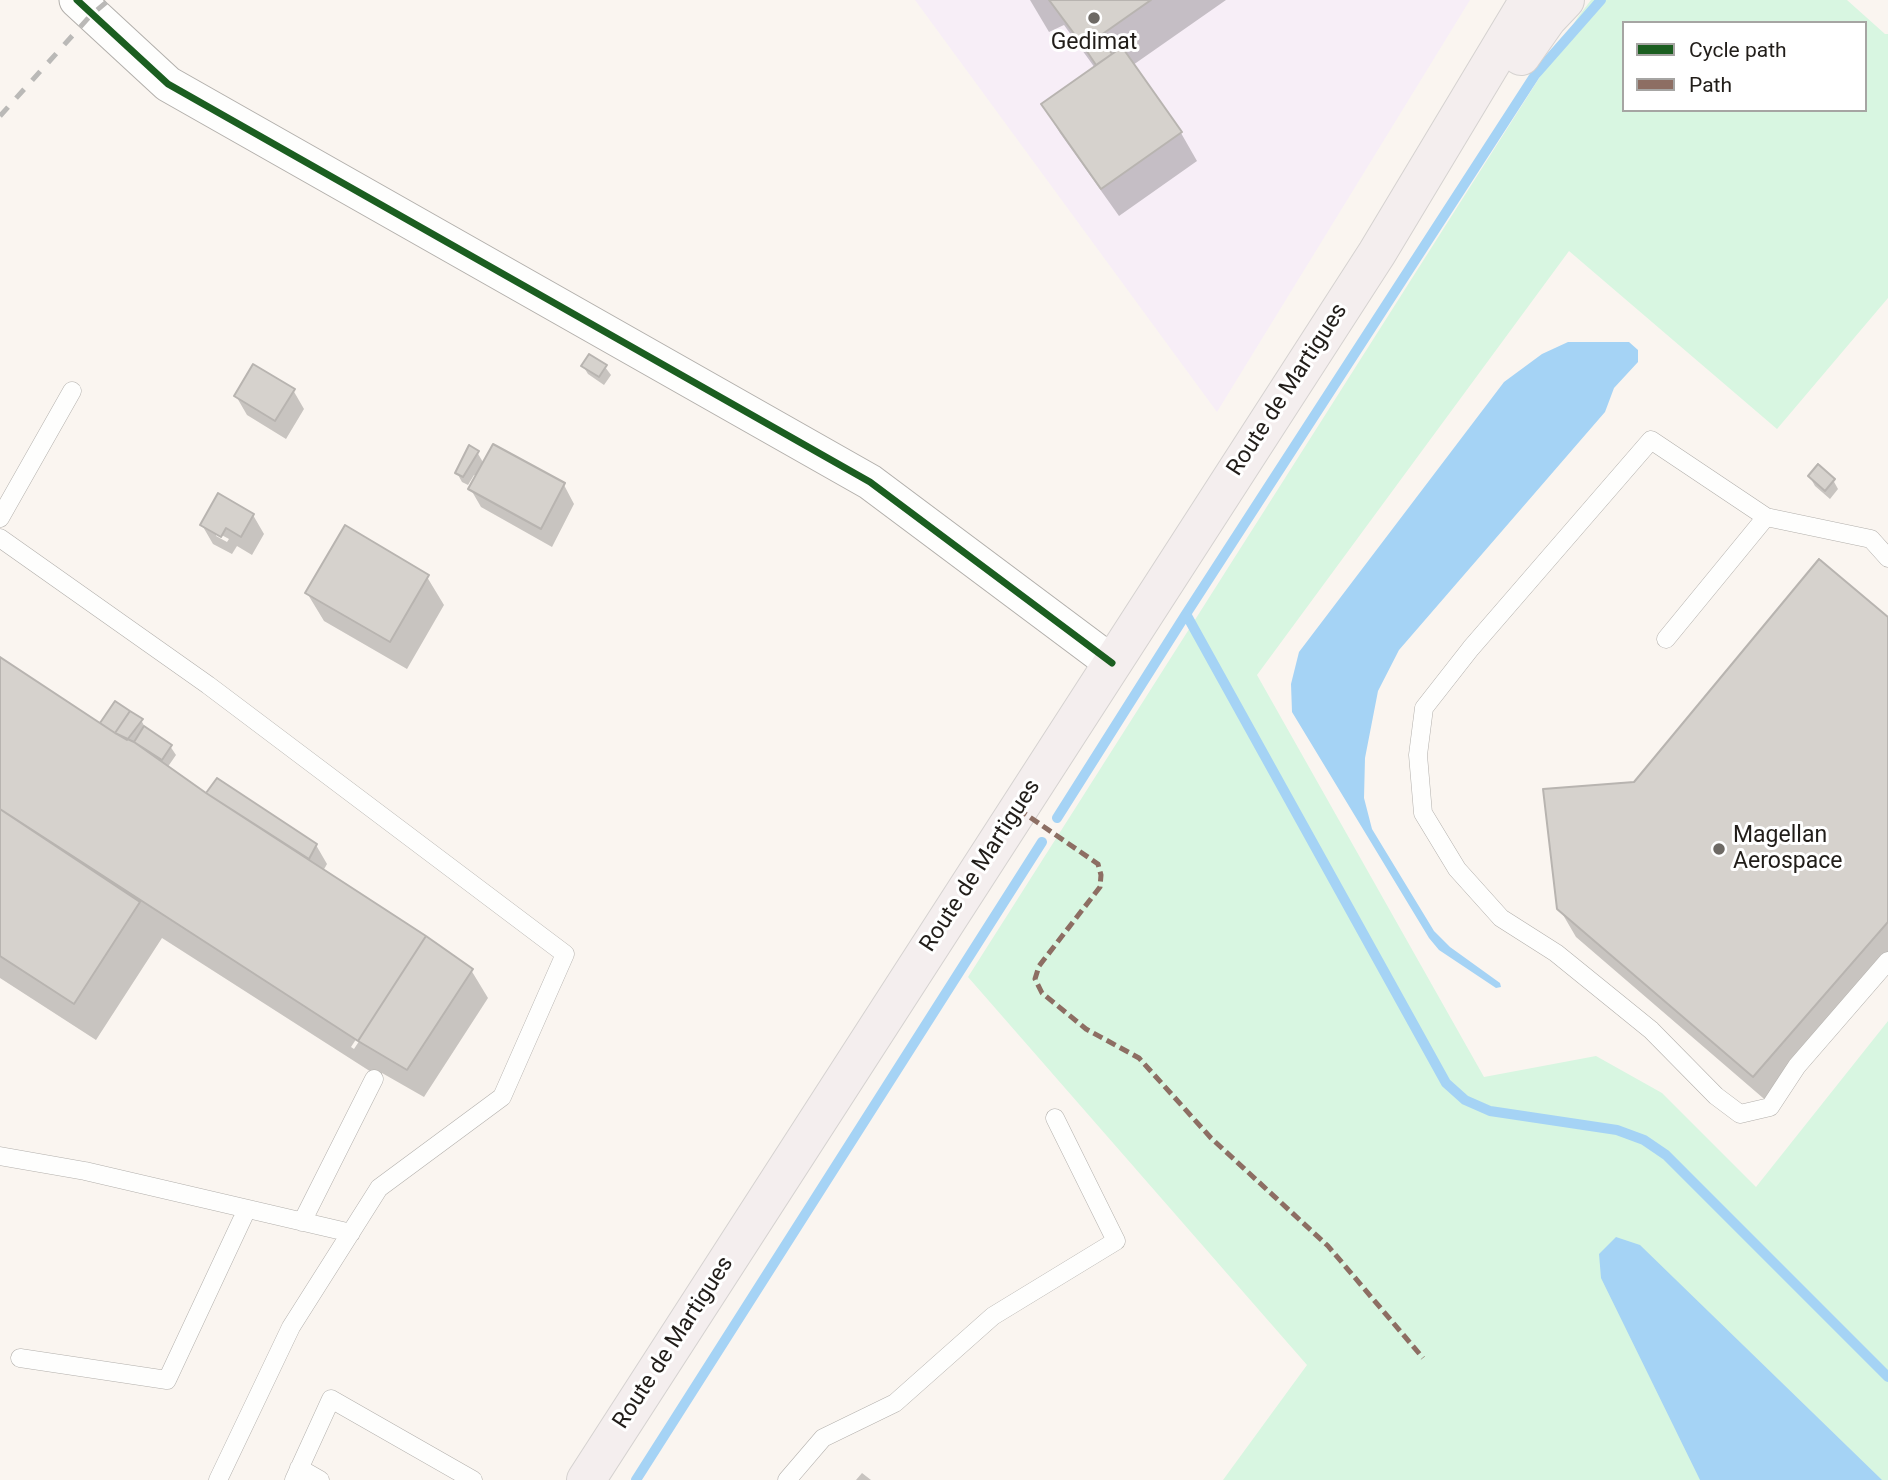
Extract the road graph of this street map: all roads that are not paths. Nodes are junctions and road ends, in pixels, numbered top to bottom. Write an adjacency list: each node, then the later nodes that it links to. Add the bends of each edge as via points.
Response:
1 (77, 0): 11 (street, via 168,83 870,482)
2 (1529, 0): 4 (main road, Route de Martigues)
3 (1565, 0): 4 (main road, Route de Martigues)
4 (1377, 253): 11 (main road, Route de Martigues)
5 (72, 391): 6 (lane)
6 (0, 517)
7 (1766, 517): 9 (lane, via 1871,539); 10 (lane); 12 (lane, via 1651,440 1424,708 1418,755 1423,813 1457,869 1501,918 1556,953 1651,1030 1740,1114 1770,1107 1797,1066)
8 (0, 538): 18 (lane, via 208,685 565,954 502,1097 379,1188)
9 (1888, 558)
10 (1666, 639)
11 (1112, 663): 24 (main road, Route de Martigues)
12 (1888, 961)
13 (373, 1079): 17 (lane)
14 (1055, 1118): 25 (lane, via 1116,1241 993,1316 895,1402 823,1438)
15 (0, 1156): 16 (lane)
16 (247, 1209): 17 (lane); 19 (lane, via 167,1380)
17 (302, 1222): 18 (lane)
18 (351, 1233): 21 (lane, via 291,1327)
19 (20, 1358)
20 (296, 1474): 22 (lane); 23 (lane, via 331,1399)
21 (218, 1480)
22 (320, 1480)
23 (473, 1480)
24 (586, 1480)
25 (787, 1480)

